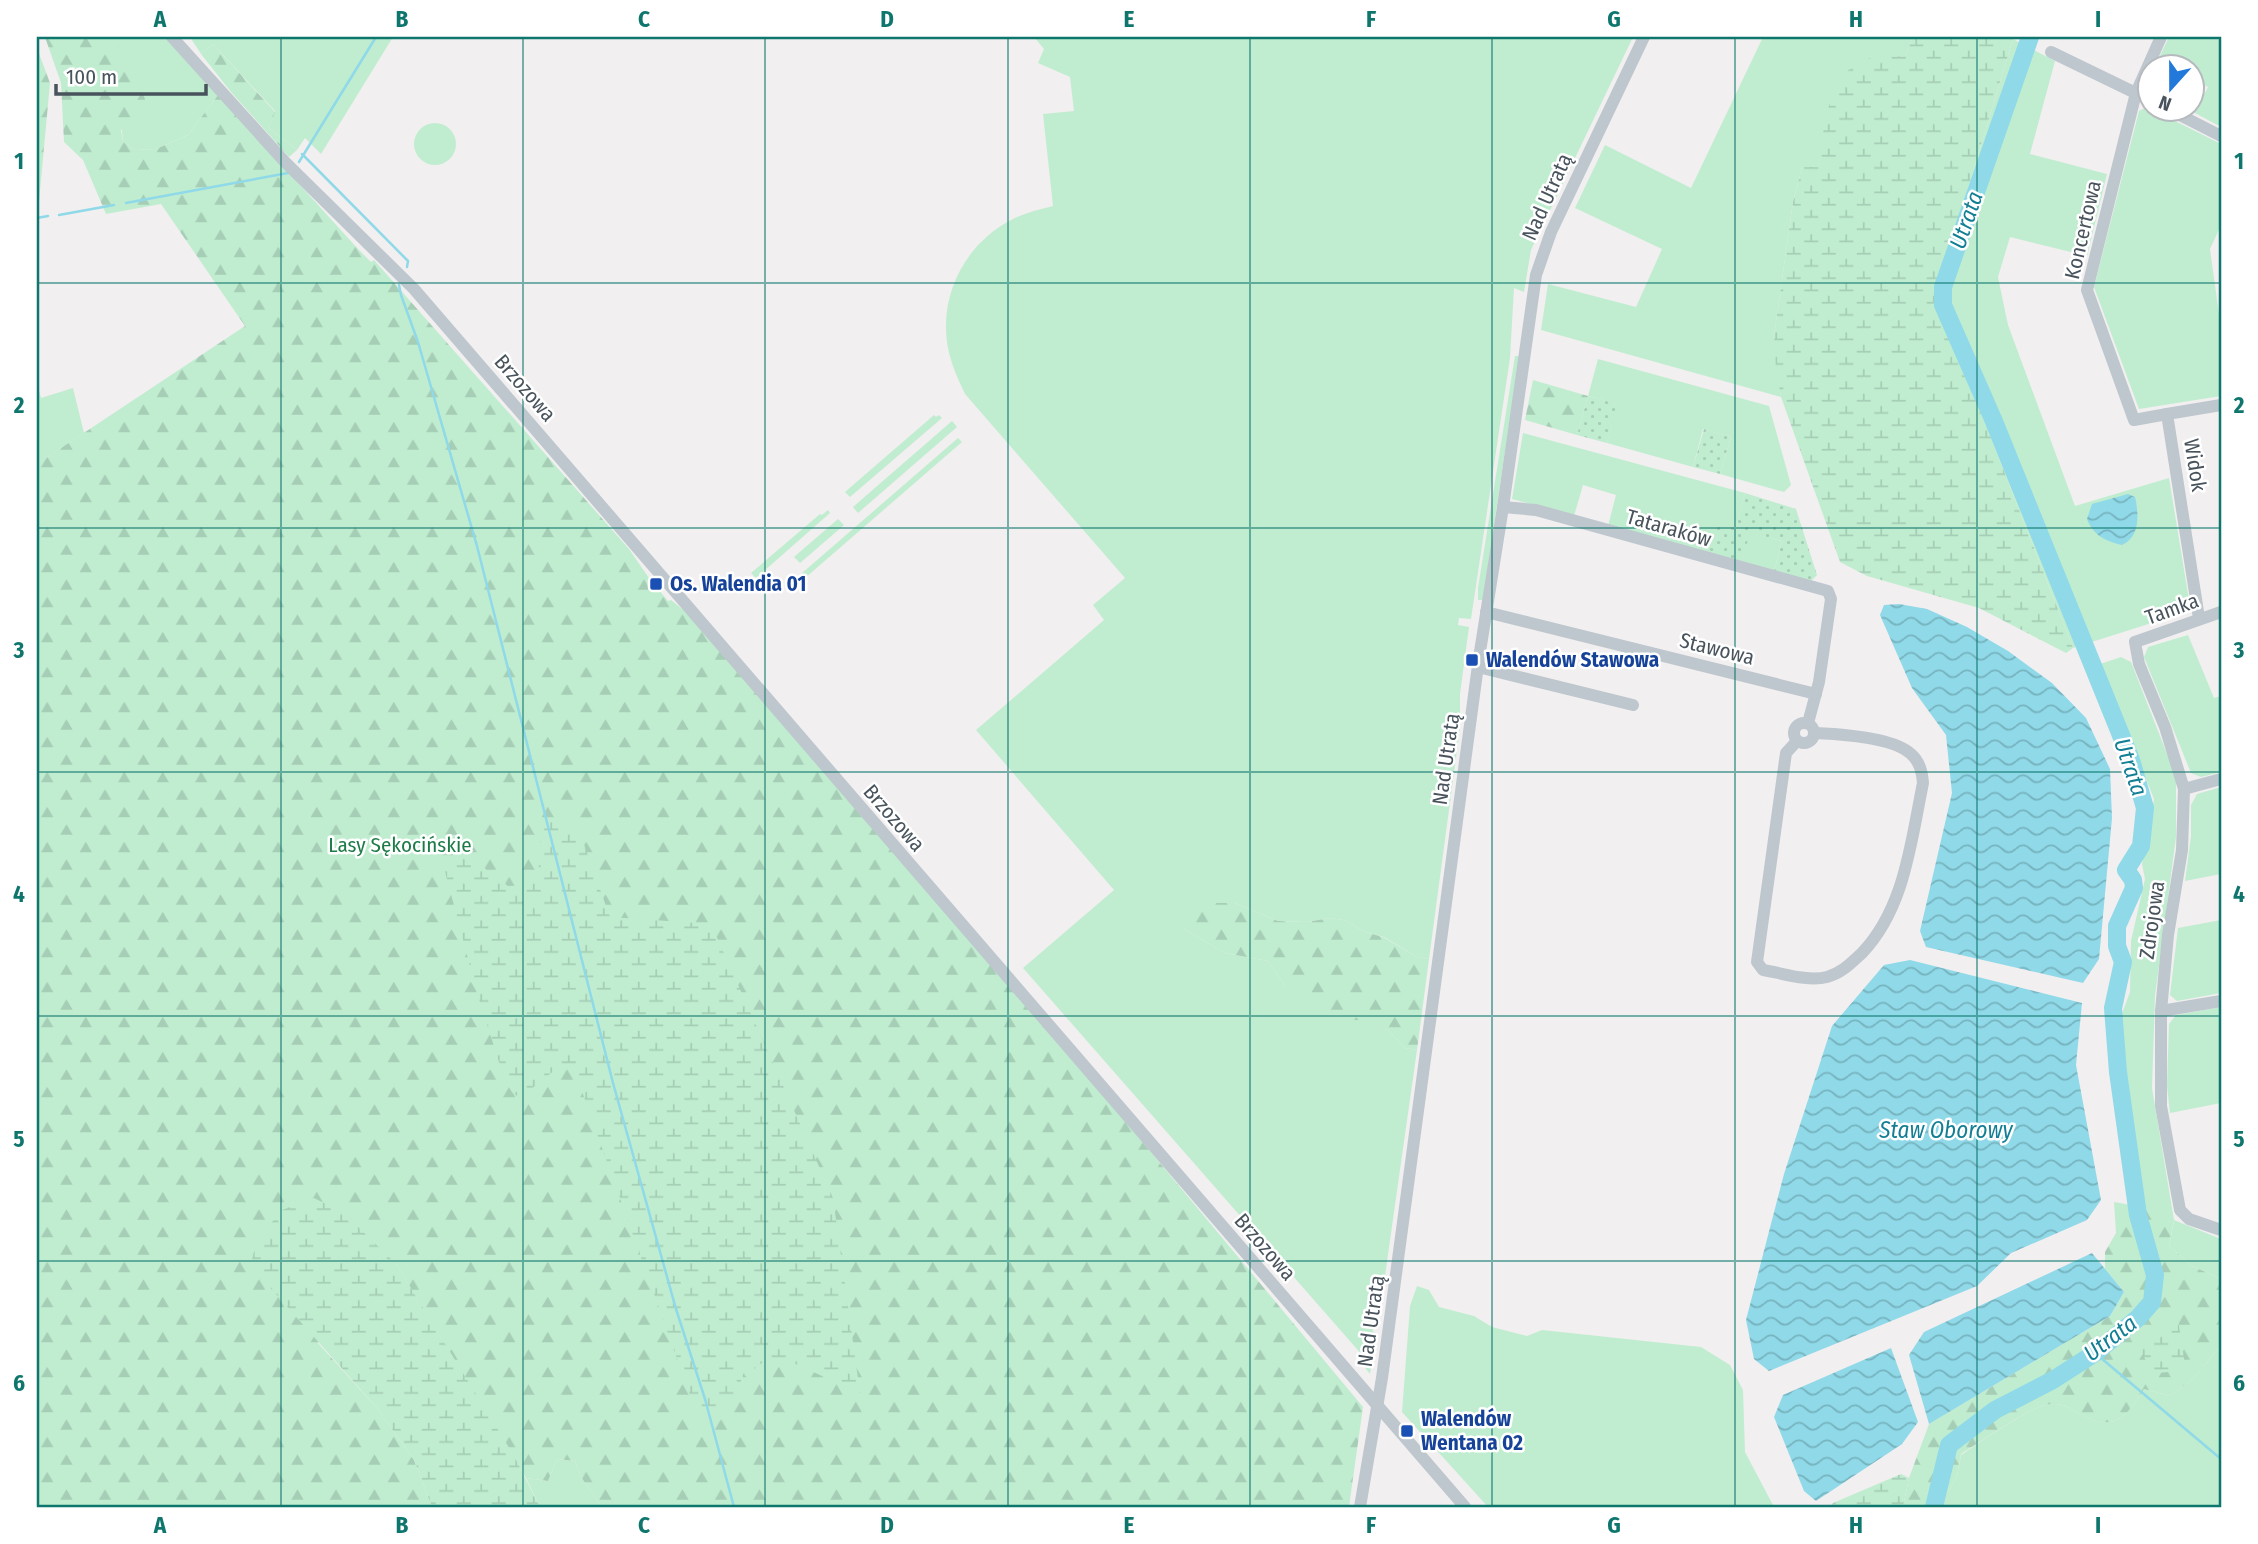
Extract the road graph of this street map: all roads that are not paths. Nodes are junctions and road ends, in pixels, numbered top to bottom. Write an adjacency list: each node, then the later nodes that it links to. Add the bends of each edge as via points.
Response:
1 (172, 37): 23 (street, Brzozowa, via 285,162 414,289)
2 (1644, 37): 9 (street, Nad Utratą, via 1551,232 1536,275)
3 (2051, 52): 4 (street)
4 (2136, 93): 8 (street, Koncertowa, via 2087,290 2134,420)
5 (2194, 122): 6 (street)
6 (2221, 136)
7 (2221, 405): 8 (street, Widok)
8 (2167, 414): 12 (street, Widok)
9 (1503, 508): 11 (street, Nad Utratą); 15 (street, Tataraków, via 1536,510 1824,589 1831,599)
10 (2221, 611): 12 (street, Tamka)
11 (1486, 612): 14 (street, Nad Utratą); 15 (street, Stawowa)
12 (2199, 618): 13 (street, Tamka)
13 (2136, 642): 19 (street, Zdrojowa, via 2139,664)
14 (1478, 667): 16 (street); 23 (street, Nad Utratą)
15 (1816, 694): 17 (street)
16 (1633, 705)
17 (1811, 728): 17 (street, via 1801,723 1795,729 1797,741 1786,753 1758,962 1763,970 1812,978 1846,968 1877,937 1903,875 1923,783 1922,769 1911,753 1894,745)
18 (2221, 779): 19 (street)
19 (2184, 789): 21 (street, Zdrojowa, via 2182,850)
20 (2221, 1001): 21 (street)
21 (2161, 1012): 22 (street, Zdrojowa, via 2161,1106 2180,1210 2189,1219)
22 (2221, 1230)
23 (1377, 1406): 24 (street, Nad Utratą); 25 (street, Brzozowa)
24 (1360, 1507)
25 (1465, 1507)

